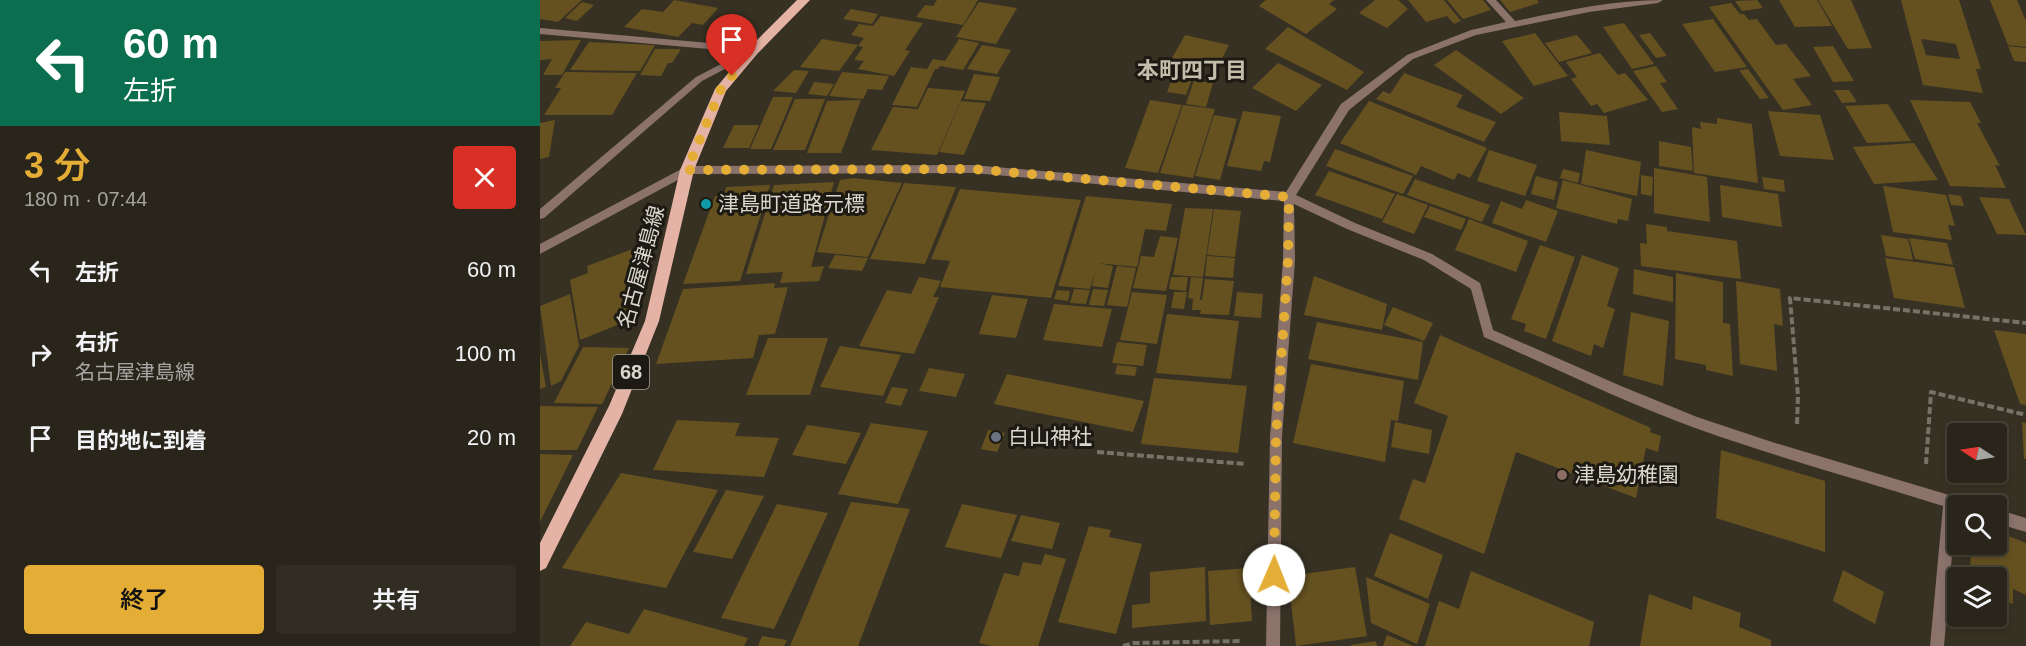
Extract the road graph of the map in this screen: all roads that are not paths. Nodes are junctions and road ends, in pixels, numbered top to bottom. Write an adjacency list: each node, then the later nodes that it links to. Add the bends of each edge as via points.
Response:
1 (804, 0): 6 (main road, 名古屋津島線 / 68)
2 (1491, 0): 4 (street)
3 (1658, 0): 4 (street)
4 (1513, 24): 8 (street, via 1474,32 1410,57 1363,93 1345,107)
5 (540, 31): 6 (street)
6 (754, 50): 7 (main road, 名古屋津島線 / 68, via 721,89); 9 (street, via 699,79)
7 (687, 170): 8 (street, via 973,169); 10 (street); 15 (main road, 名古屋津島線 / 68, via 652,321 616,409)
8 (1289, 197): 11 (street, via 1428,256 1476,286 1488,333 1661,409 1796,455); 16 (street, via 1276,466)
9 (540, 215)
10 (540, 249)
11 (1947, 500)
12 (2007, 519): 13 (street)
13 (2026, 525)
14 (1950, 555): 17 (street)
15 (540, 562)
16 (1273, 643)
17 (1937, 646)

